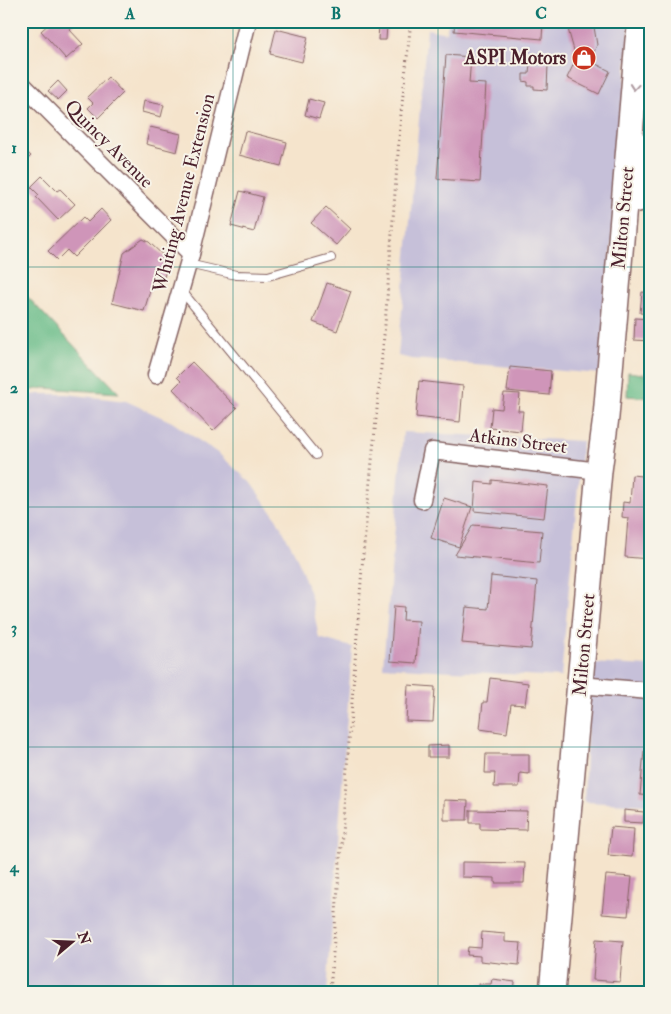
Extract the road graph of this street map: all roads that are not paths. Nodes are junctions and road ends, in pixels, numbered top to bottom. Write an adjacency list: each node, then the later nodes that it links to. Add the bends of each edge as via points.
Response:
1 (248, 21): 6 (street, Whiting Avenue Extension)
2 (642, 21): 8 (main road, Milton Street, one-way to 8)
3 (21, 83): 6 (street, Quincy Avenue)
4 (650, 144): 8 (main road, Milton Street)
5 (330, 258): 6 (lane, via 268,276 236,275)
6 (189, 259): 7 (street, Whiting Avenue Extension)
7 (181, 290): 9 (street, Whiting Avenue Extension); 10 (lane)
8 (616, 296): 11 (main road, Milton Street)
9 (156, 375)
10 (316, 455)
11 (600, 471): 12 (street, Atkins Street, via 432,451); 13 (main road, Milton Street)
12 (422, 500)
13 (580, 685): 14 (street); 15 (main road, Milton Street)
14 (650, 691)
15 (552, 993)

